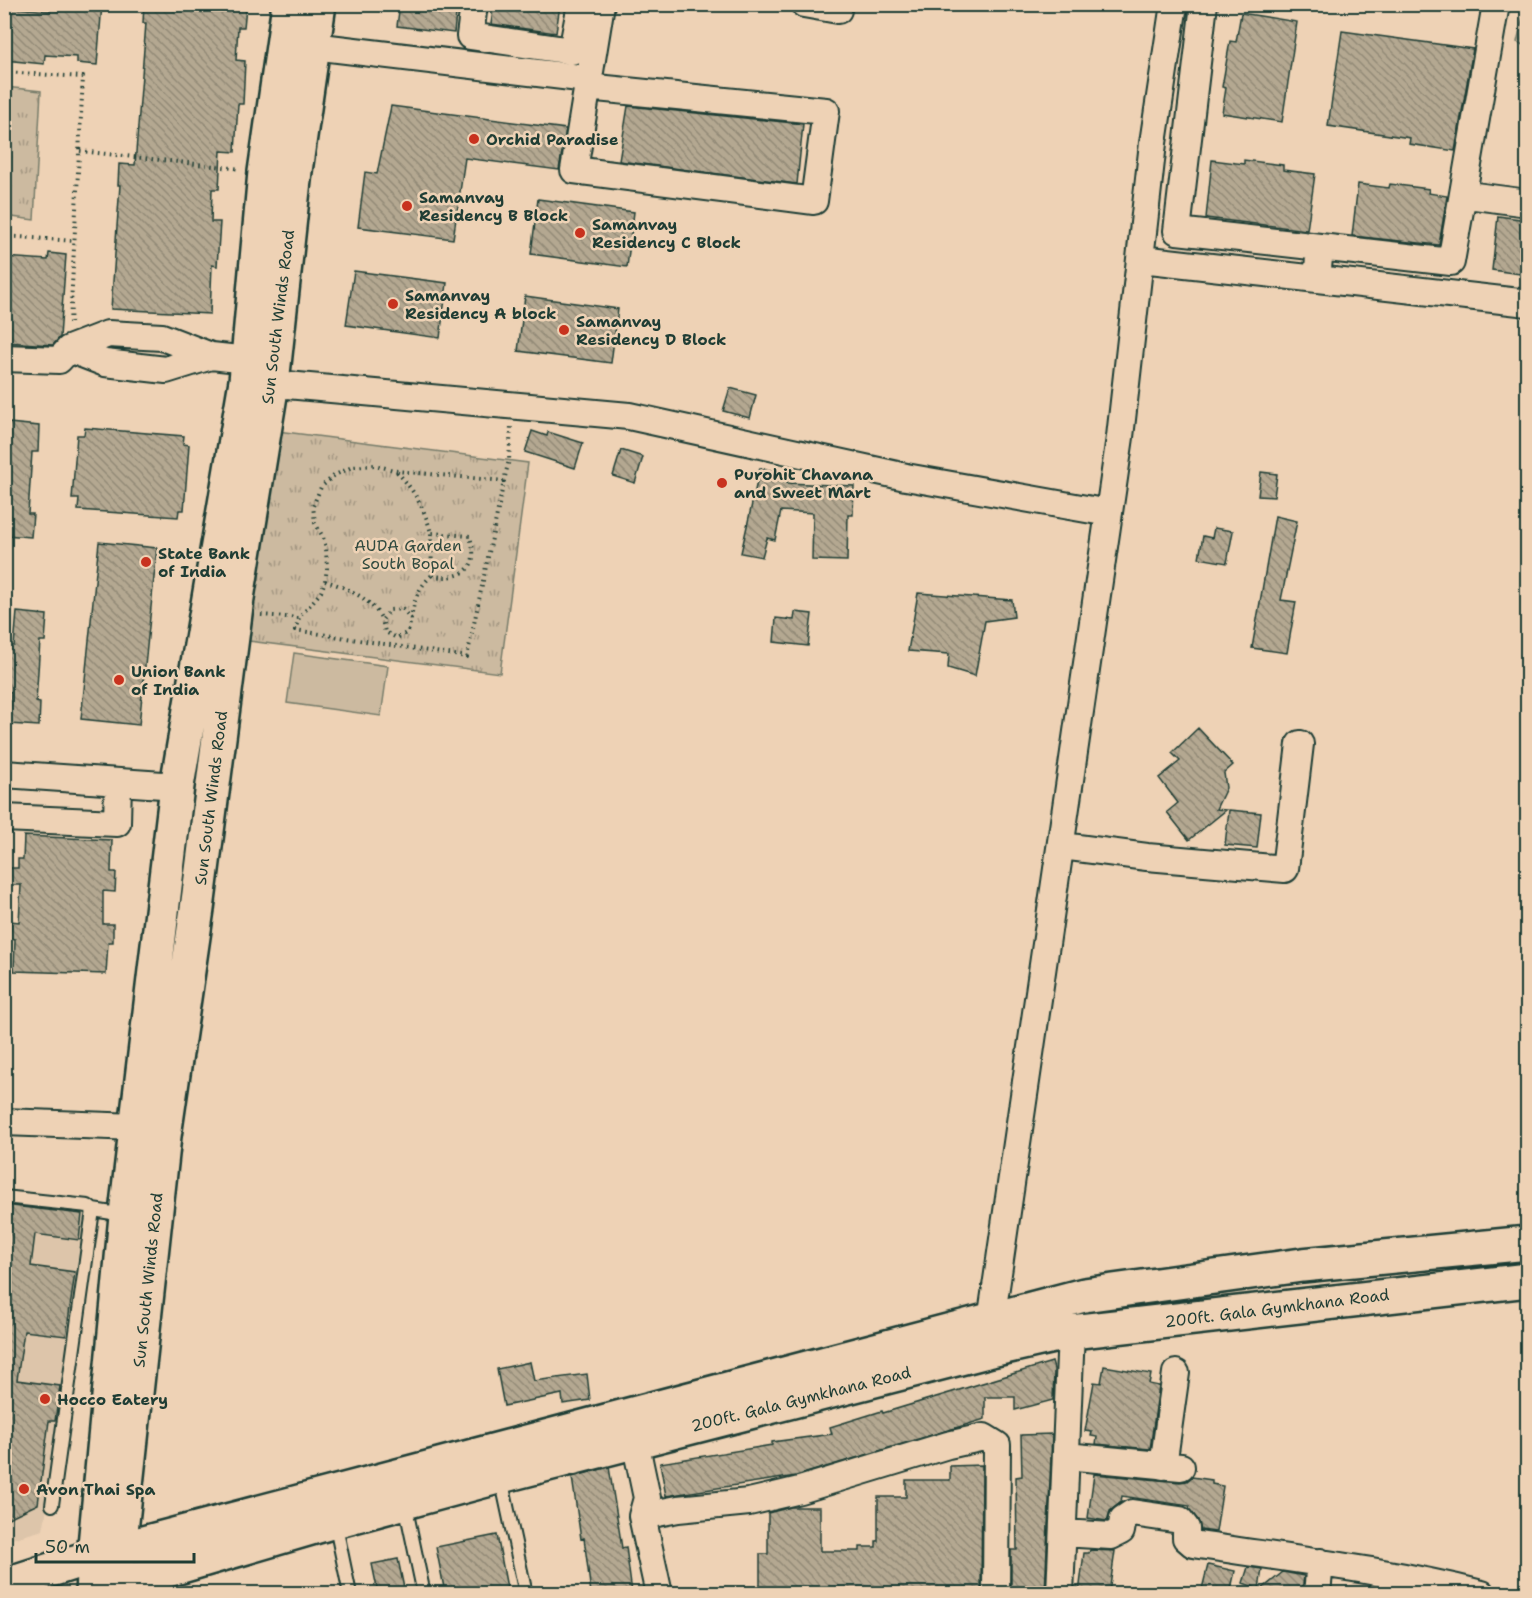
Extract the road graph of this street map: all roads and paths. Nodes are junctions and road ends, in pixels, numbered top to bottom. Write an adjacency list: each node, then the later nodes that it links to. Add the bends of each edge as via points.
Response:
1 (289, 4): 15 (street)
2 (319, 4): 11 (street, Sun South Winds Road)
3 (474, 4): 4 (street, via 470,36 572,51)
4 (581, 4)
5 (600, 4): 13 (street)
6 (804, 4): 7 (street, via 838,10)
7 (839, 4)
8 (1174, 4): 21 (street, via 1152,143)
9 (1204, 4): 20 (street, via 1177,231)
10 (1496, 4): 20 (street, via 1451,262)
11 (313, 46): 13 (street); 26 (street, Sun South Winds Road, via 295,171)
12 (4, 72): 14 (path, via 83,77)
13 (588, 83): 13 (street, via 826,111 814,201 574,170)
14 (80, 151): 15 (path); 19 (path)
15 (265, 172): 26 (street)
16 (1475, 196): 17 (street)
17 (1527, 203)
18 (4, 236): 19 (path)
19 (75, 242): 24 (path)
20 (1320, 247): 22 (street)
21 (1141, 259): 22 (street); 30 (street)
22 (1317, 279): 23 (street)
23 (1527, 303)
24 (69, 349): 25 (street, via 59,360); 26 (street, via 108,334 162,337)
25 (4, 358)
26 (255, 375): 27 (street); 41 (street); 62 (street, Sun South Winds Road, via 237,598)
27 (512, 406): 29 (path); 30 (street, via 629,416 906,477)
28 (397, 471): 29 (path); 31 (path, via 423,507); 33 (path, via 375,465 352,467 321,488 313,515 326,548)
29 (504, 481): 35 (path, via 467,657 295,630)
30 (1109, 513): 43 (street)
31 (431, 533): 32 (path); 32 (path, via 470,536 473,557 470,565 456,576)
32 (432, 575): 36 (path, via 418,591)
33 (325, 581): 35 (path, via 321,592); 37 (path, via 358,595)
34 (251, 615): 35 (path)
35 (299, 618)
36 (411, 619): 37 (path, via 403,609 390,610); 37 (path, via 408,632 397,638 385,632)
37 (382, 620)
38 (1300, 744): 43 (street, via 1285,869)
39 (4, 774): 40 (street)
40 (118, 782): 41 (street); 42 (street, via 117,823)
41 (177, 786): 45 (street)
42 (4, 818)
43 (1062, 846): 52 (street)
44 (4, 1122): 45 (street)
45 (136, 1127): 48 (street)
46 (4, 1197): 47 (lane, via 88,1206)
47 (93, 1210): 48 (lane); 58 (lane)
48 (126, 1215): 62 (street)
49 (1527, 1242): 52 (street, via 1302,1264 1084,1295)
50 (1527, 1280): 51 (street, 200ft. Gala Gymkhana Road)
51 (1071, 1332): 52 (street, 200ft. Gala Gymkhana Road); 55 (street)
52 (989, 1336): 54 (street, 200ft. Gala Gymkhana Road); 62 (street)
53 (1176, 1373): 55 (street, via 1172,1466)
54 (635, 1441): 56 (street, 200ft. Gala Gymkhana Road); 59 (street, via 647,1498)
55 (1066, 1456): 61 (street)
56 (501, 1476): 57 (street, 200ft. Gala Gymkhana Road); 69 (lane)
57 (405, 1502): 60 (street, 200ft. Gala Gymkhana Road); 68 (lane)
58 (52, 1505)
59 (642, 1516): 70 (street); 71 (street, via 749,1502 984,1437 997,1445)
60 (335, 1521): 66 (street, 200ft. Gala Gymkhana Road); 67 (lane)
61 (1063, 1533): 63 (street, via 1111,1536 1120,1531 1123,1519 1132,1513 1180,1520 1186,1528 1186,1538 1193,1544); 72 (street)
62 (106, 1552): 64 (street); 66 (street, Sun South Winds Road)
63 (1320, 1562): 65 (street); 73 (street)
64 (4, 1585)
65 (1445, 1589): 74 (street)
66 (100, 1592)
67 (350, 1593)
68 (424, 1593)
69 (525, 1593)
70 (659, 1593)
71 (996, 1593)
72 (1060, 1593)
73 (1317, 1593)
74 (1482, 1593)

